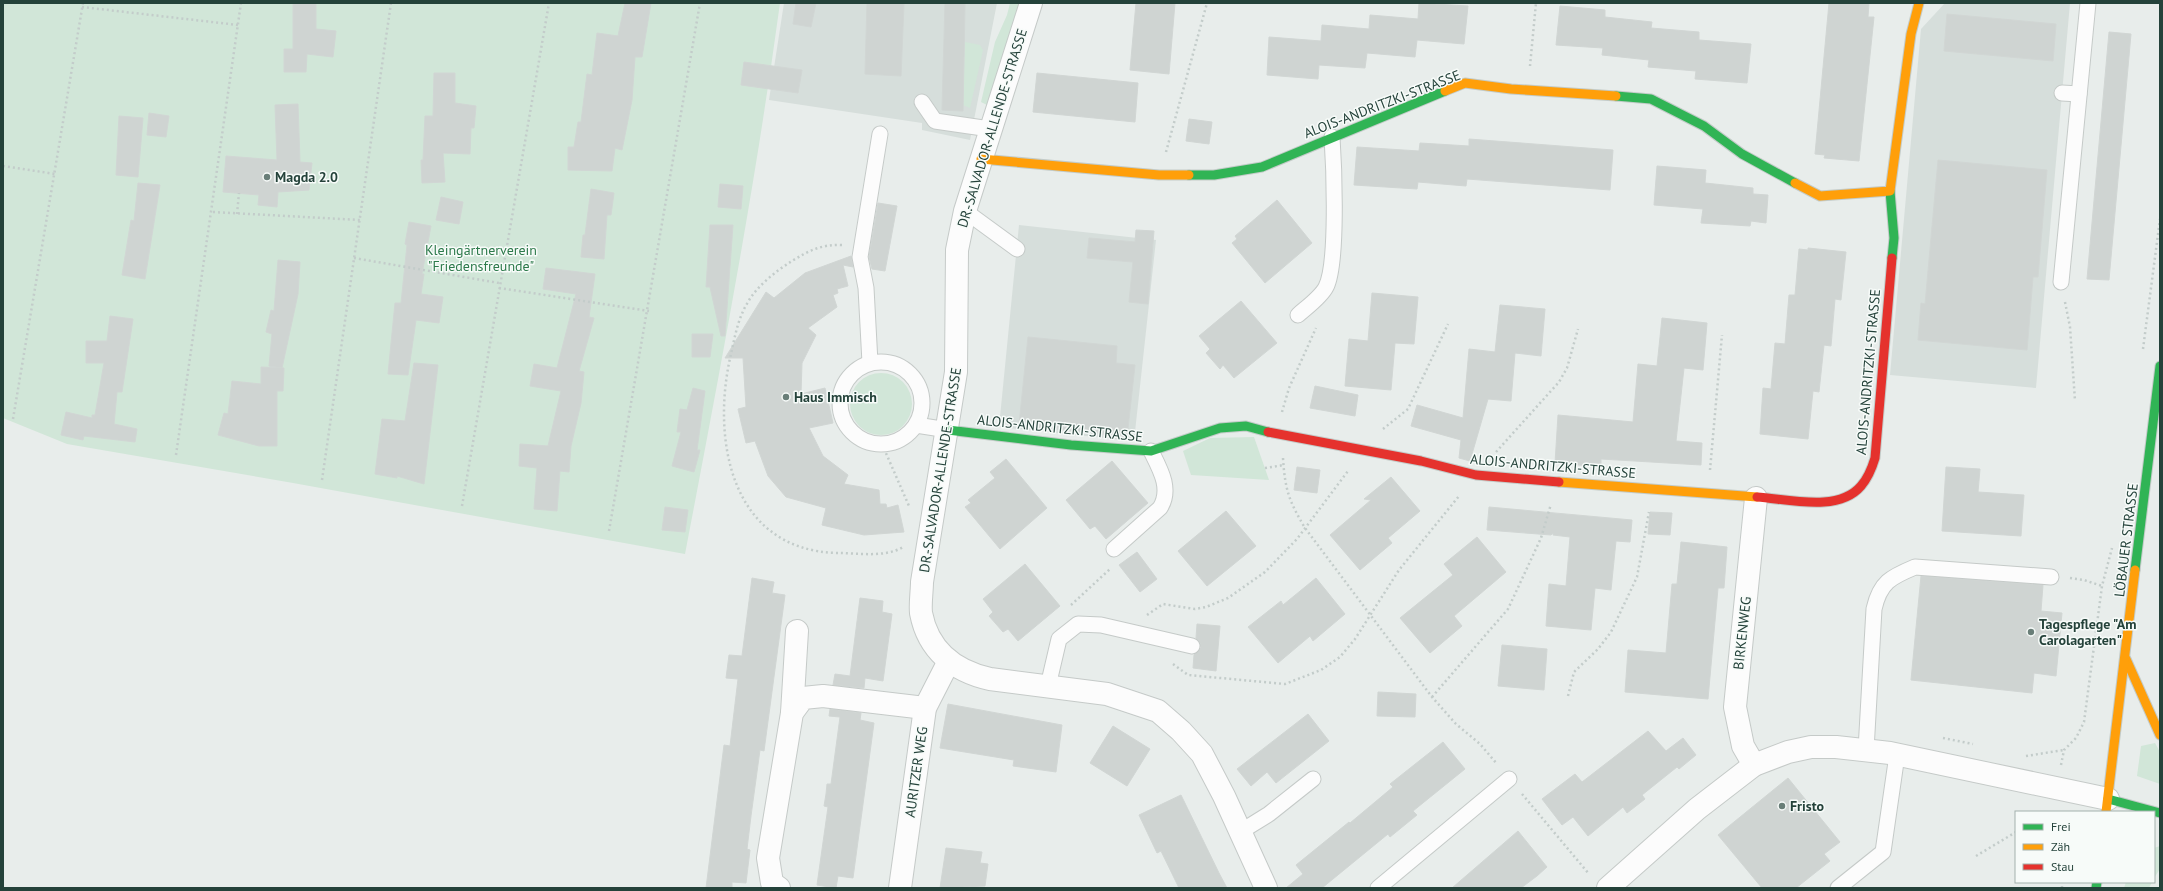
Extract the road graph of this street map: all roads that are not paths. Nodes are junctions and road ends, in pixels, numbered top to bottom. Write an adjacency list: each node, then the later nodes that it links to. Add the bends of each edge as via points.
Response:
1 (1031, 3): 7 (street, DR.-SALVADOR-ALLENDE-STRASSE)
2 (1920, 3): 11 (street, ALOIS-ANDRITZKI-STRASSE, via 1911,34)
3 (2088, 3): 5 (lane)
4 (2062, 93): 5 (lane)
5 (2079, 94): 14 (lane)
6 (922, 102): 7 (lane, via 935,121)
7 (990, 129): 10 (street, DR.-SALVADOR-ALLENDE-STRASSE)
8 (880, 134): 16 (lane, via 860,257 866,288)
9 (1332, 137): 10 (street, ALOIS-ANDRITZKI-STRASSE, via 1262,167 1214,175 1159,175); 11 (street, ALOIS-ANDRITZKI-STRASSE, via 1465,83 1651,99 1704,126 1742,154 1820,196); 15 (lane, via 1331,271 1326,288)
10 (981, 159): 12 (street, DR.-SALVADOR-ALLENDE-STRASSE)
11 (1890, 191): 21 (street, ALOIS-ANDRITZKI-STRASSE, via 1894,238 1875,458 1870,473 1854,494 1839,500 1821,502)
12 (965, 211): 13 (lane); 19 (street, DR.-SALVADOR-ALLENDE-STRASSE, via 957,250 956,372)
13 (1017, 249)
14 (2061, 282)
15 (1298, 315)
16 (870, 363): 18 (lane, via 891,363 910,373 918,384 922,398 921,412); 18 (lane, via 848,378 842,389 842,415 848,427 857,436 869,442 882,444 906,435)
17 (2160, 366): 26 (street, LÖBAUER STRASSE)
18 (916, 425): 19 (lane)
19 (948, 430): 20 (street, ALOIS-ANDRITZKI-STRASSE, via 1078,446); 27 (street, DR.-SALVADOR-ALLENDE-STRASSE, via 922,582 921,612 936,648)
20 (1150, 451): 21 (street, ALOIS-ANDRITZKI-STRASSE, via 1220,428 1246,426 1476,476); 22 (lane, via 1162,474 1166,490 1164,502)
21 (1756, 498): 34 (street, BIRKENWEG, via 1735,707 1743,746)
22 (1114, 549)
23 (2051, 577): 32 (lane, via 1915,567 1895,575 1877,593 1874,609)
24 (797, 631): 30 (street)
25 (1192, 646): 28 (lane, via 1089,623 1078,624 1059,639)
26 (2126, 659): 31 (street); 37 (street, LÖBAUER STRASSE)
27 (949, 661): 28 (street, via 971,675); 29 (street, AURITZER WEG)
28 (1048, 686): 39 (street, via 1107,694 1158,711 1202,754)
29 (925, 708): 30 (street, via 823,696 803,698); 42 (street, AURITZER WEG)
30 (792, 713): 41 (street, via 768,858)
31 (2160, 735)
32 (1866, 750): 33 (street); 34 (street, via 1811,747 1788,752)
33 (1898, 755): 37 (street, via 2056,787); 45 (lane, via 1883,852)
34 (1754, 765): 40 (street)
35 (1313, 779): 39 (lane, via 1269,814)
36 (1509, 779): 44 (lane)
37 (2107, 806): 38 (street)
38 (2145, 811)
39 (1240, 832): 43 (street)
40 (1600, 882)
41 (773, 886)
42 (900, 888)
43 (1266, 888)
44 (1378, 888)
45 (1838, 888)

